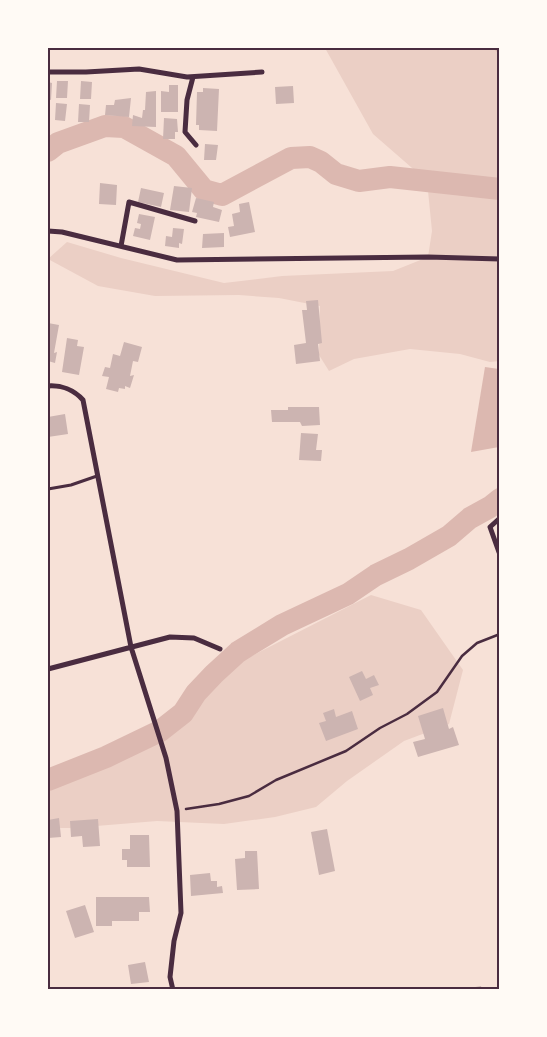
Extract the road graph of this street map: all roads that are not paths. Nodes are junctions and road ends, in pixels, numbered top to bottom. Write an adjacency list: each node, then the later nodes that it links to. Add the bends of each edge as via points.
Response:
1 (48, 72): 3 (street, via 139,69)
2 (262, 72): 3 (street)
3 (193, 77): 4 (street, via 187,100 185,132)
4 (196, 145)
5 (195, 220): 7 (street, via 129,202)
6 (48, 231): 7 (street)
7 (121, 246): 8 (street, via 177,260)
8 (500, 259)
9 (48, 386): 10 (street, via 76,392 83,400)
10 (98, 475): 11 (lane); 14 (street)
11 (48, 489)
12 (500, 518): 13 (street, via 490,527)
13 (500, 555)
14 (131, 646): 15 (street, via 170,638 194,638); 16 (street); 17 (street, via 161,741 177,811 181,913 170,977)
15 (220, 649)
16 (48, 669)
17 (174, 990)

